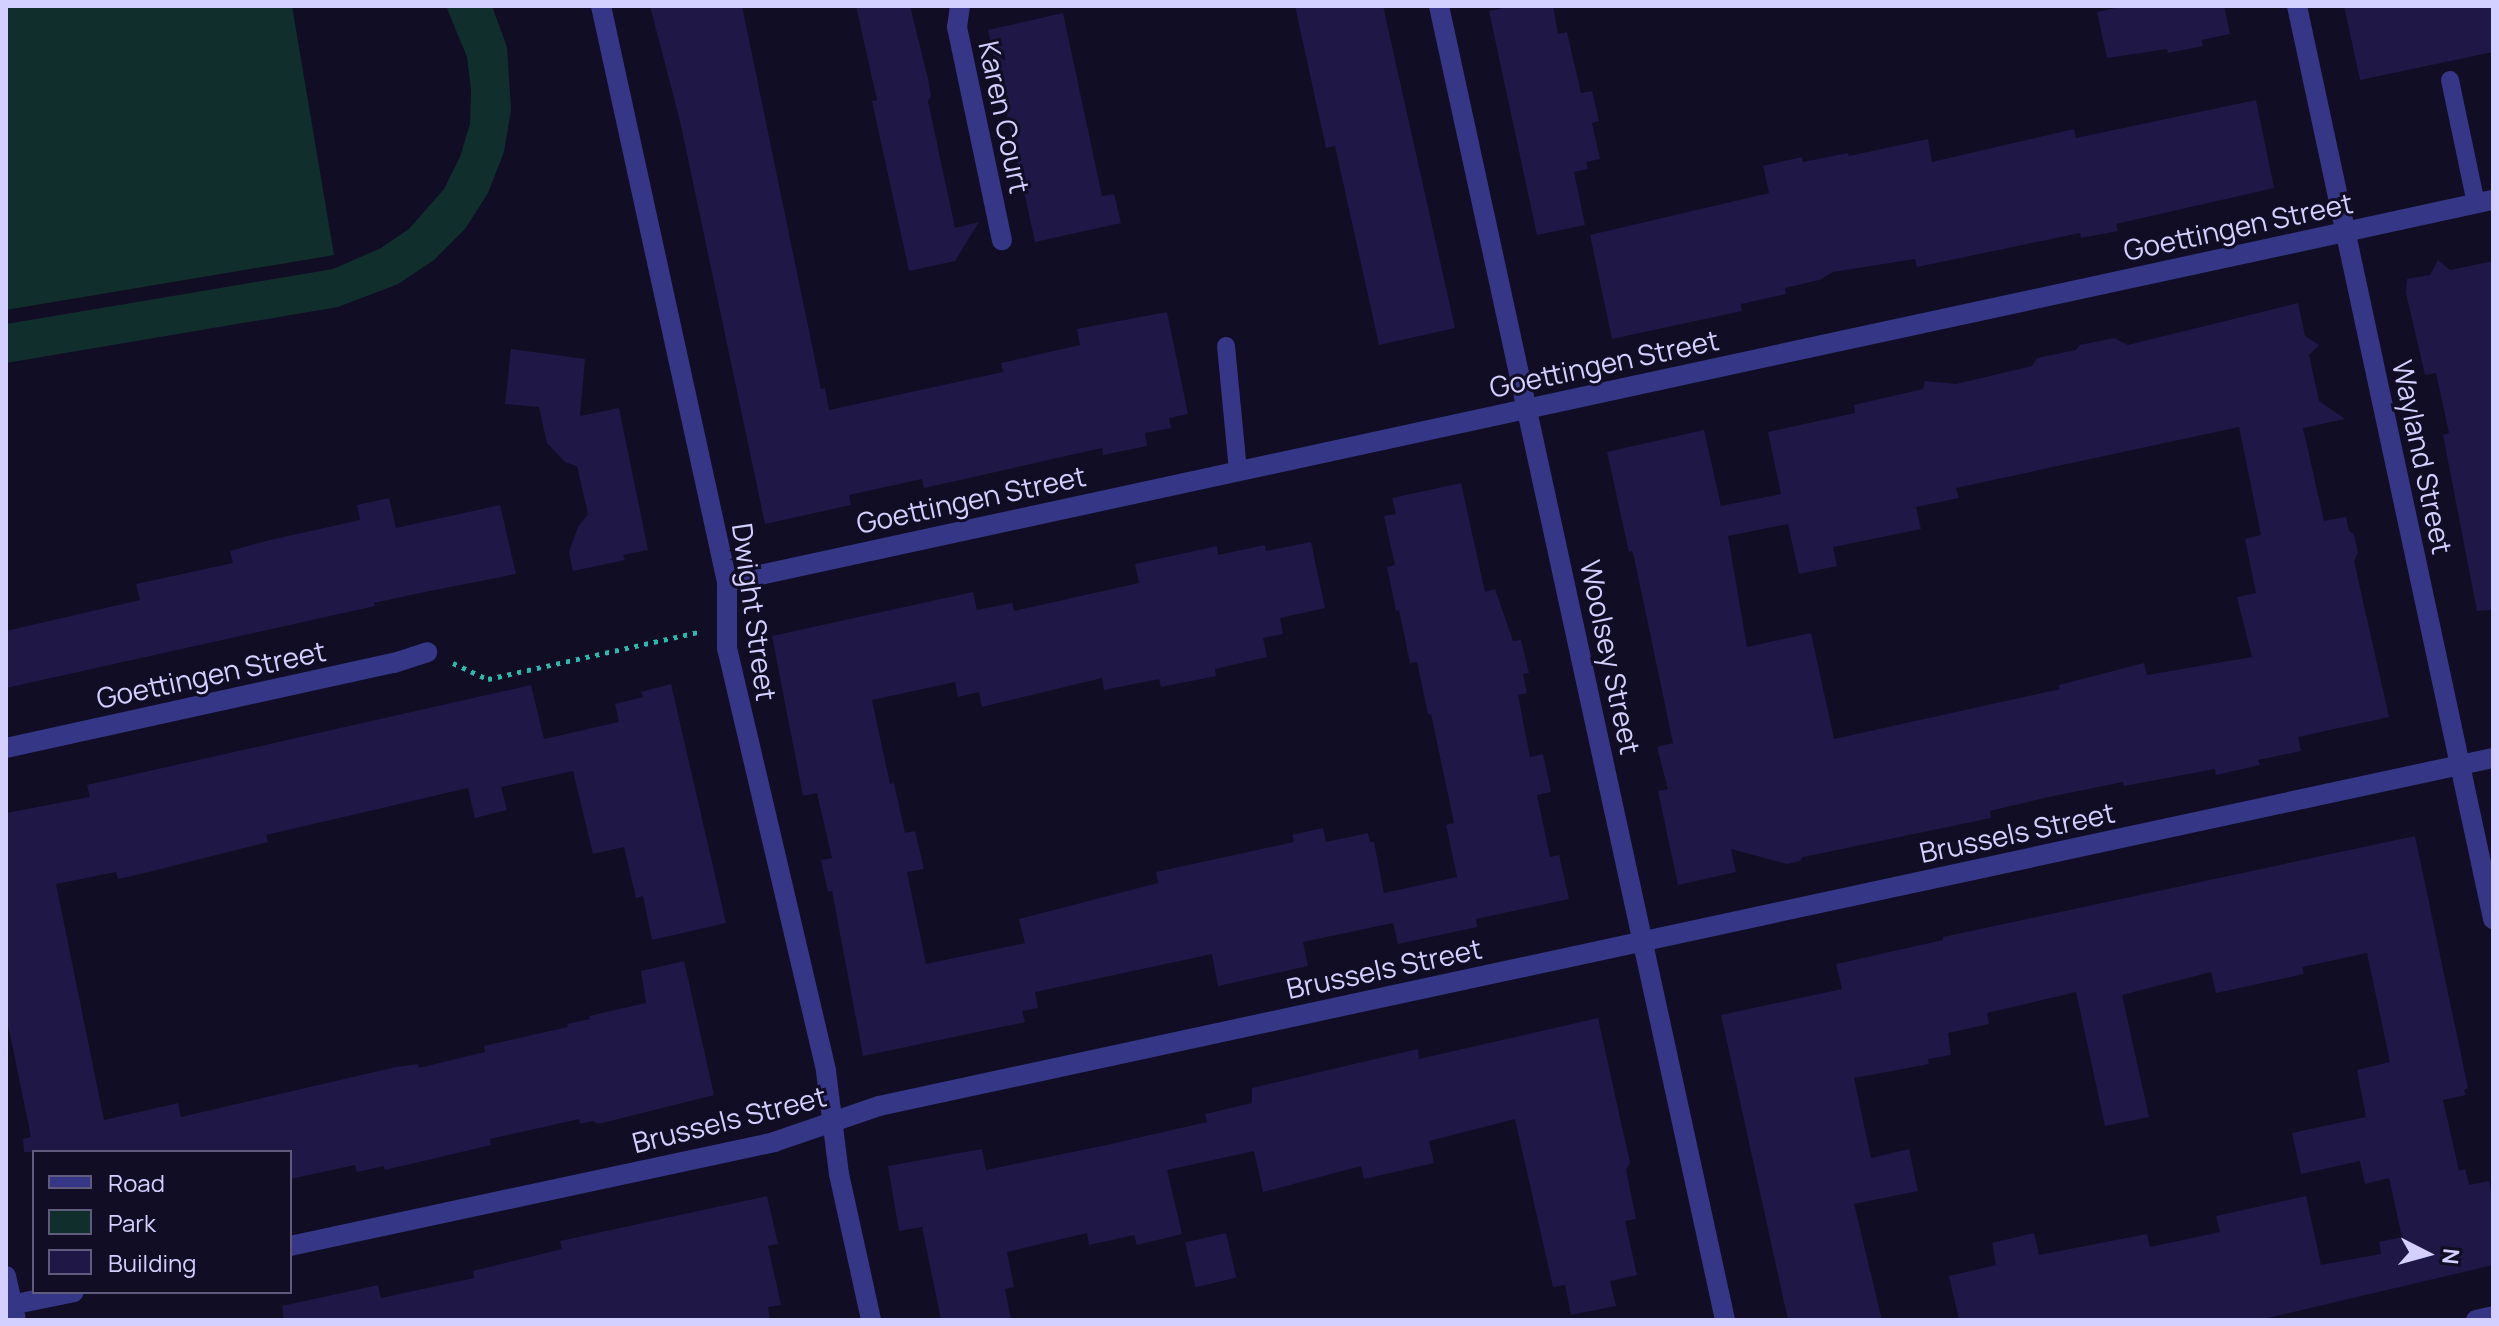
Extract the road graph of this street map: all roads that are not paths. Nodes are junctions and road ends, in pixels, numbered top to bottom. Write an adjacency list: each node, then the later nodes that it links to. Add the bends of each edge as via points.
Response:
1 (601, 6): 12 (street, Dwight Street)
2 (960, 6): 8 (street, Karen Court, via 957,27)
3 (1439, 6): 10 (street, Woolsey Street)
4 (2297, 6): 7 (street, Wayland Street)
5 (2450, 80): 6 (lane)
6 (2484, 202): 7 (street, Goettingen Street)
7 (2346, 231): 10 (street, Goettingen Street); 16 (street, Wayland Street)
8 (1002, 240)
9 (1226, 346): 11 (lane)
10 (1529, 408): 11 (street, Goettingen Street); 18 (street, Woolsey Street)
11 (1238, 470): 12 (street, Goettingen Street)
12 (727, 582): 19 (street, Dwight Street, via 727,648 826,1071)
13 (427, 652): 14 (street, Goettingen Street)
14 (6, 748)
15 (2493, 758): 16 (street, Brussels Street)
16 (2459, 765): 17 (street, Wayland Street); 18 (street, Brussels Street)
17 (2493, 919)
18 (1644, 941): 19 (street, Brussels Street, via 879,1106); 26 (street, Woolsey Street)
19 (833, 1123): 20 (street, Brussels Street, via 774,1142); 25 (street, Dwight Street)
20 (292, 1246)
21 (6, 1276): 23 (street)
22 (67, 1294): 23 (street)
23 (11, 1310)
24 (2493, 1316): 27 (street)
25 (871, 1320)
26 (1725, 1320)
27 (2476, 1320)

